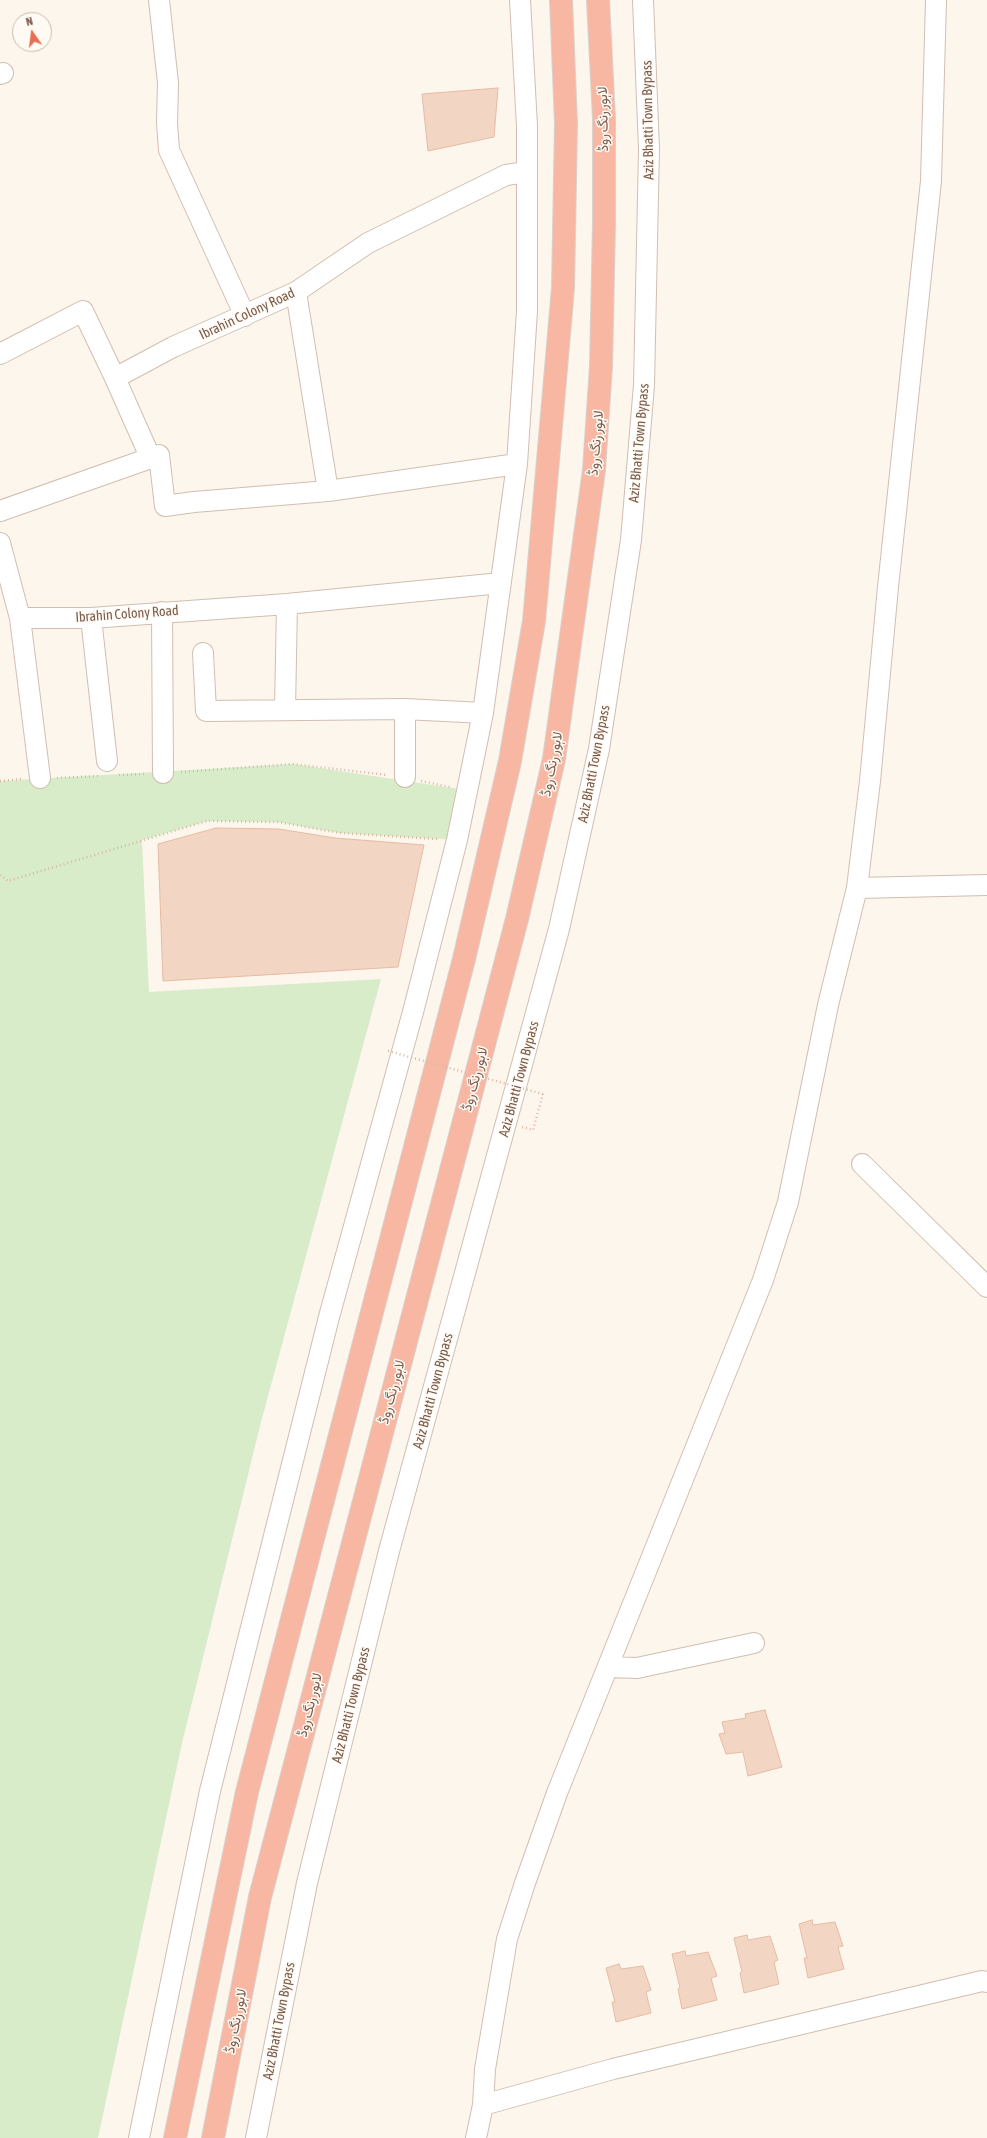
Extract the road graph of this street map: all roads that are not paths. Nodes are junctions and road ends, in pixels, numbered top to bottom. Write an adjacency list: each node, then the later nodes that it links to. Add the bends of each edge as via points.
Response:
1 (159, 0): 9 (street, via 168,83 169,150)
2 (520, 0): 7 (street, via 524,48)
3 (562, 0): 39 (highway, via 566,124 563,288 534,621 510,761 464,959 247,1792)
4 (598, 0): 40 (highway, لاہور رنگ روڈ, via 604,126 602,366 594,470 554,759 517,919 260,1897)
5 (643, 0): 41 (street, Aziz Bhatti Town Bypass, via 649,149 644,385 630,540 599,748 559,929 389,1552 314,1852)
6 (936, 0): 31 (street, via 931,181)
7 (527, 172): 8 (street, Ibrahin Colony Road, via 506,175 368,242); 13 (street, via 527,311)
8 (296, 292): 9 (street, Ibrahin Colony Road); 14 (street)
9 (245, 316): 11 (street, Ibrahin Colony Road, via 173,347)
10 (0, 354): 11 (street, via 83,311)
11 (115, 378): 12 (street)
12 (151, 459): 14 (street, via 159,455 165,506); 15 (street)
13 (517, 464): 14 (street); 17 (street)
14 (328, 491)
15 (0, 511)
16 (0, 543): 20 (street)
17 (501, 583): 18 (street, Ibrahin Colony Road); 25 (street)
18 (287, 604): 19 (street, Ibrahin Colony Road); 24 (street)
19 (162, 612): 21 (street, Ibrahin Colony Road); 27 (street)
20 (20, 618): 21 (street, Ibrahin Colony Road); 29 (street)
21 (91, 618): 26 (street)
22 (203, 653): 24 (street, via 206,712)
23 (406, 709): 24 (street); 25 (street); 28 (street)
24 (285, 710)
25 (483, 713): 38 (street, via 457,840 328,1325 210,1791)
26 (108, 771)
27 (163, 773)
28 (405, 777)
29 (40, 778)
30 (987, 885): 31 (street)
31 (857, 888): 35 (street, via 828,1005 788,1202 766,1273)
32 (862, 1164): 33 (street)
33 (987, 1287)
34 (754, 1643): 35 (street, via 637,1668)
35 (608, 1667): 37 (street, via 557,1794 524,1883 507,1939 485,2069)
36 (987, 1982): 37 (street, via 982,1981 621,2068)
37 (483, 2104): 42 (street)
38 (139, 2138)
39 (175, 2138)
40 (213, 2138)
41 (256, 2138)
42 (476, 2138)

